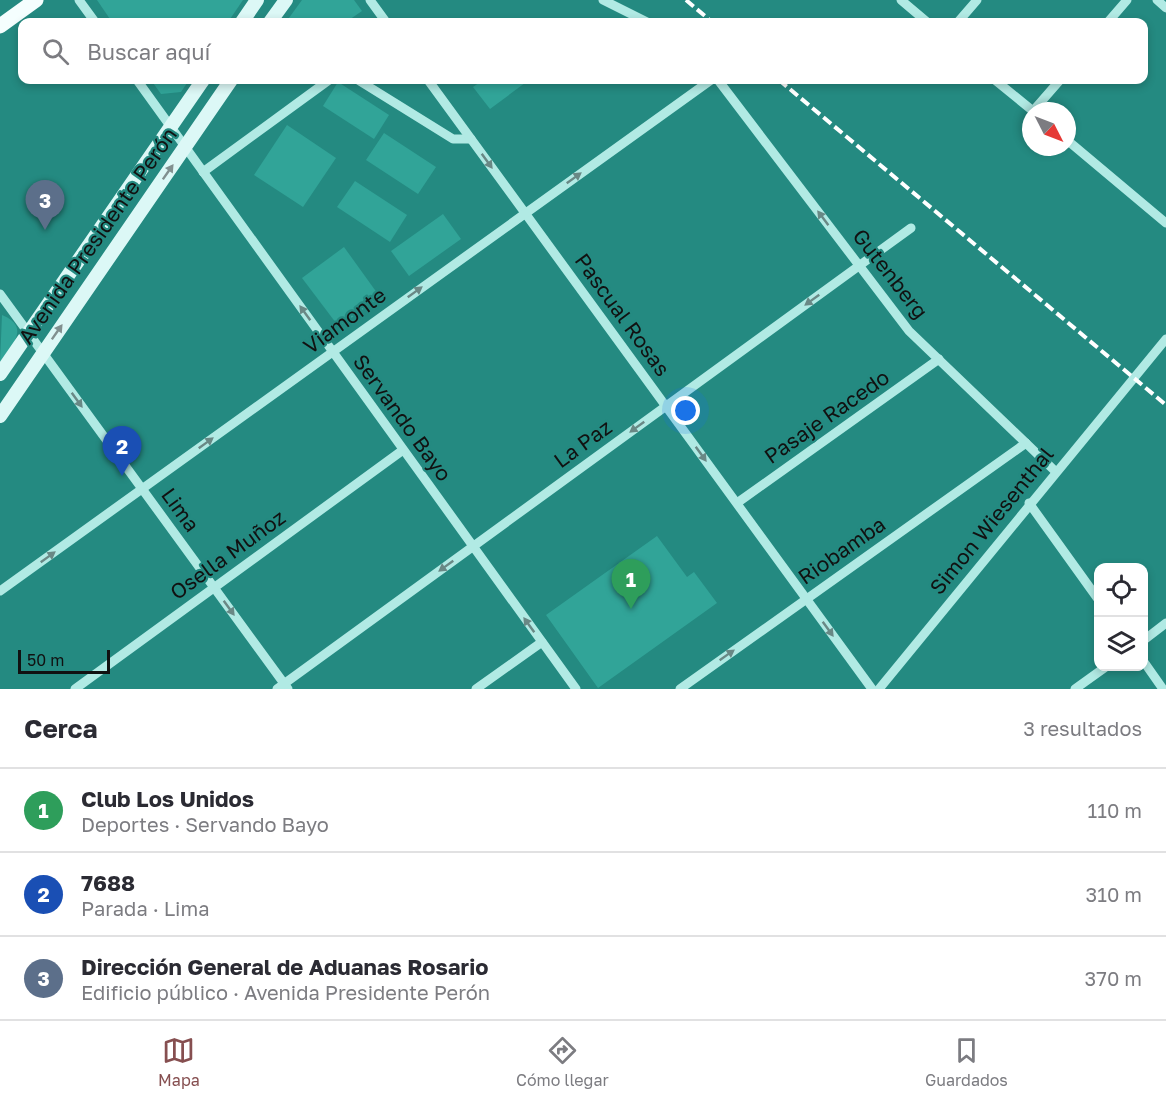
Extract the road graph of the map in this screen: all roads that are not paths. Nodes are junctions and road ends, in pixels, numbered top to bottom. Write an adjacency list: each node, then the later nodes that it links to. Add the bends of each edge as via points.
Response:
1 (36, 0): 20 (main road)
2 (79, 0): 12 (street)
3 (257, 0): 13 (main road)
4 (285, 0): 14 (main road)
5 (370, 0): 15 (street)
6 (603, 0): 16 (street)
7 (901, 0): 17 (street)
8 (977, 0): 18 (street)
9 (1127, 0): 19 (street)
10 (1156, 0): 11 (street)
11 (1166, 8)
12 (92, 18)
13 (245, 18)
14 (273, 18)
15 (383, 18)
16 (639, 18)
17 (922, 18)
18 (961, 18)
19 (1111, 18)
20 (0, 26)
21 (139, 84): 33 (street, Servando Bayo)
22 (200, 84): 33 (main road, Avenida Presidente Perón)
23 (228, 84): 35 (main road, Avenida Presidente Perón)
24 (324, 84): 37 (street)
25 (364, 84): 34 (street, via 453,139)
26 (431, 84): 34 (street, Pascual Rosas)
27 (705, 84): 38 (street, Viamonte, one-way to 27)
28 (721, 84): 41 (street, Gutenberg, one-way to 28)
29 (1000, 84): 31 (street)
30 (1057, 84): 32 (street)
31 (1022, 102)
32 (1041, 102)
33 (171, 127): 35 (street, Servando Bayo); 44 (main road, Avenida Presidente Perón)
34 (471, 139): 38 (street, Pascual Rosas, one-way to 38)
35 (184, 148): 37 (street, Servando Bayo); 46 (main road, Avenida Presidente Perón, one-way to 35)
36 (1076, 148): 39 (street)
37 (203, 172): 47 (street, Servando Bayo, one-way to 37)
38 (525, 213): 47 (street, Viamonte, one-way to 38); 50 (street, Pascual Rosas)
39 (1166, 223)
40 (911, 228): 41 (street, La Paz)
41 (860, 266): 48 (street, Gutenberg, via 909,331); 50 (street, La Paz, one-way to 50)
42 (0, 294): 43 (street, Lima)
43 (3, 306): 44 (street, Lima)
44 (28, 333): 46 (street, Lima); 49 (main road, Avenida Presidente Perón)
45 (1166, 339): 54 (street, Simon Wiesenthal)
46 (43, 352): 51 (main road, Avenida Presidente Perón); 55 (street, Lima, one-way to 55)
47 (333, 352): 53 (street, Servando Bayo); 55 (street, Viamonte, one-way to 47)
48 (939, 359): 52 (street, Gutenberg); 56 (street, Pasaje Racedo)
49 (0, 374)
50 (666, 406): 56 (street, Pascual Rosas, one-way to 56); 58 (street, La Paz, one-way to 58)
51 (0, 416)
52 (1026, 443): 54 (street, Gutenberg); 62 (street, Riobamba)
53 (403, 450): 58 (street, Servando Bayo); 59 (street, Osella Muñoz)
54 (1055, 471): 57 (street, Simon Wiesenthal)
55 (142, 489): 59 (street, Lima); 60 (street, Viamonte, one-way to 55)
56 (737, 503): 62 (street, Pascual Rosas)
57 (1029, 503): 61 (street); 75 (street, Simon Wiesenthal)
58 (473, 547): 65 (street, Servando Bayo, one-way to 58); 69 (street, La Paz, one-way to 69)
59 (214, 587): 69 (street, Lima, one-way to 69); 70 (street, Osella Muñoz)
60 (0, 591)
61 (1094, 593)
62 (806, 599): 68 (street, Riobamba, one-way to 62); 74 (street, Pascual Rosas, one-way to 74)
63 (1166, 623): 64 (street)
64 (1148, 636)
65 (542, 642): 71 (street); 72 (street, Servando Bayo)
66 (1148, 669): 77 (street)
67 (1100, 671): 76 (street)
68 (692, 686): 73 (street, Riobamba)
69 (283, 687)
70 (75, 689)
71 (476, 689)
72 (576, 689)
73 (680, 689)
74 (872, 689)
75 (879, 689)
76 (1076, 689)
77 (1163, 689)

